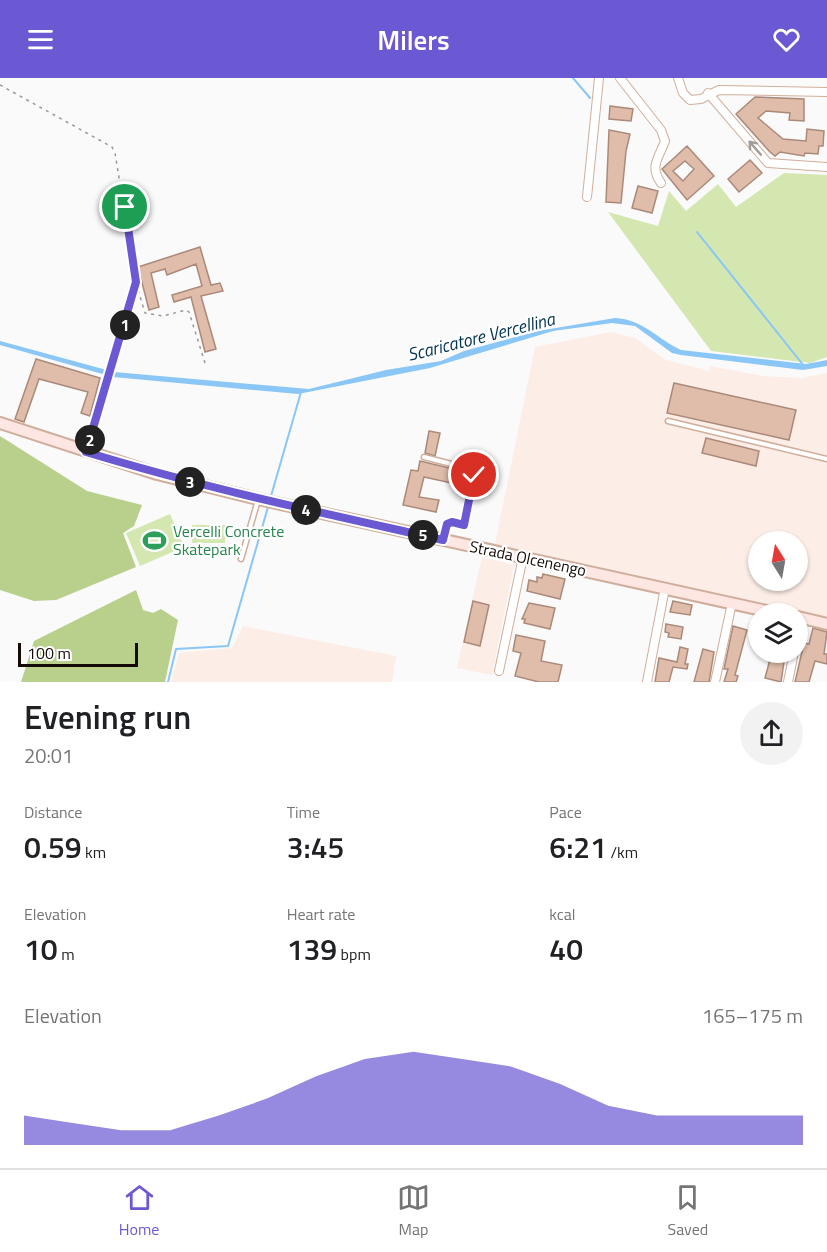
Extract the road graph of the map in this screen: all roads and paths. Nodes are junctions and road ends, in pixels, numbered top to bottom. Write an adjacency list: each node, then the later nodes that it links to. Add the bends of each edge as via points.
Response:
1 (599, 78): 9 (street)
2 (620, 78): 8 (street, via 661,130 665,141 653,166)
3 (678, 78): 6 (street, via 683,93 690,99 701,99)
4 (0, 85): 10 (path, via 112,147)
5 (827, 92): 6 (street)
6 (708, 93): 7 (street, one-way to 6, via 768,163)
7 (827, 167)
8 (661, 183)
9 (587, 197)
10 (136, 282): 11 (path, via 145,313 163,316 189,312); 14 (path)
11 (205, 363)
12 (668, 421): 16 (lane)
13 (0, 423): 14 (street, Strada Olcenengo)
14 (86, 452): 17 (street, Strada Olcenengo)
15 (424, 457): 18 (lane, via 475,470 464,525 447,524)
16 (827, 459)
17 (258, 499): 18 (street, Strada Olcenengo); 20 (lane)
18 (443, 540): 19 (street, Strada Olcenengo)
19 (523, 557): 21 (street, Strada Olcenengo); 27 (street)
20 (241, 559)
21 (665, 588): 22 (street, Strada Olcenengo); 28 (street)
22 (732, 603): 23 (street, Strada Olcenengo); 29 (street)
23 (748, 607)
24 (808, 620): 25 (street)
25 (827, 624)
26 (792, 663): 30 (street)
27 (499, 672)
28 (647, 682)
29 (715, 682)
30 (788, 682)

